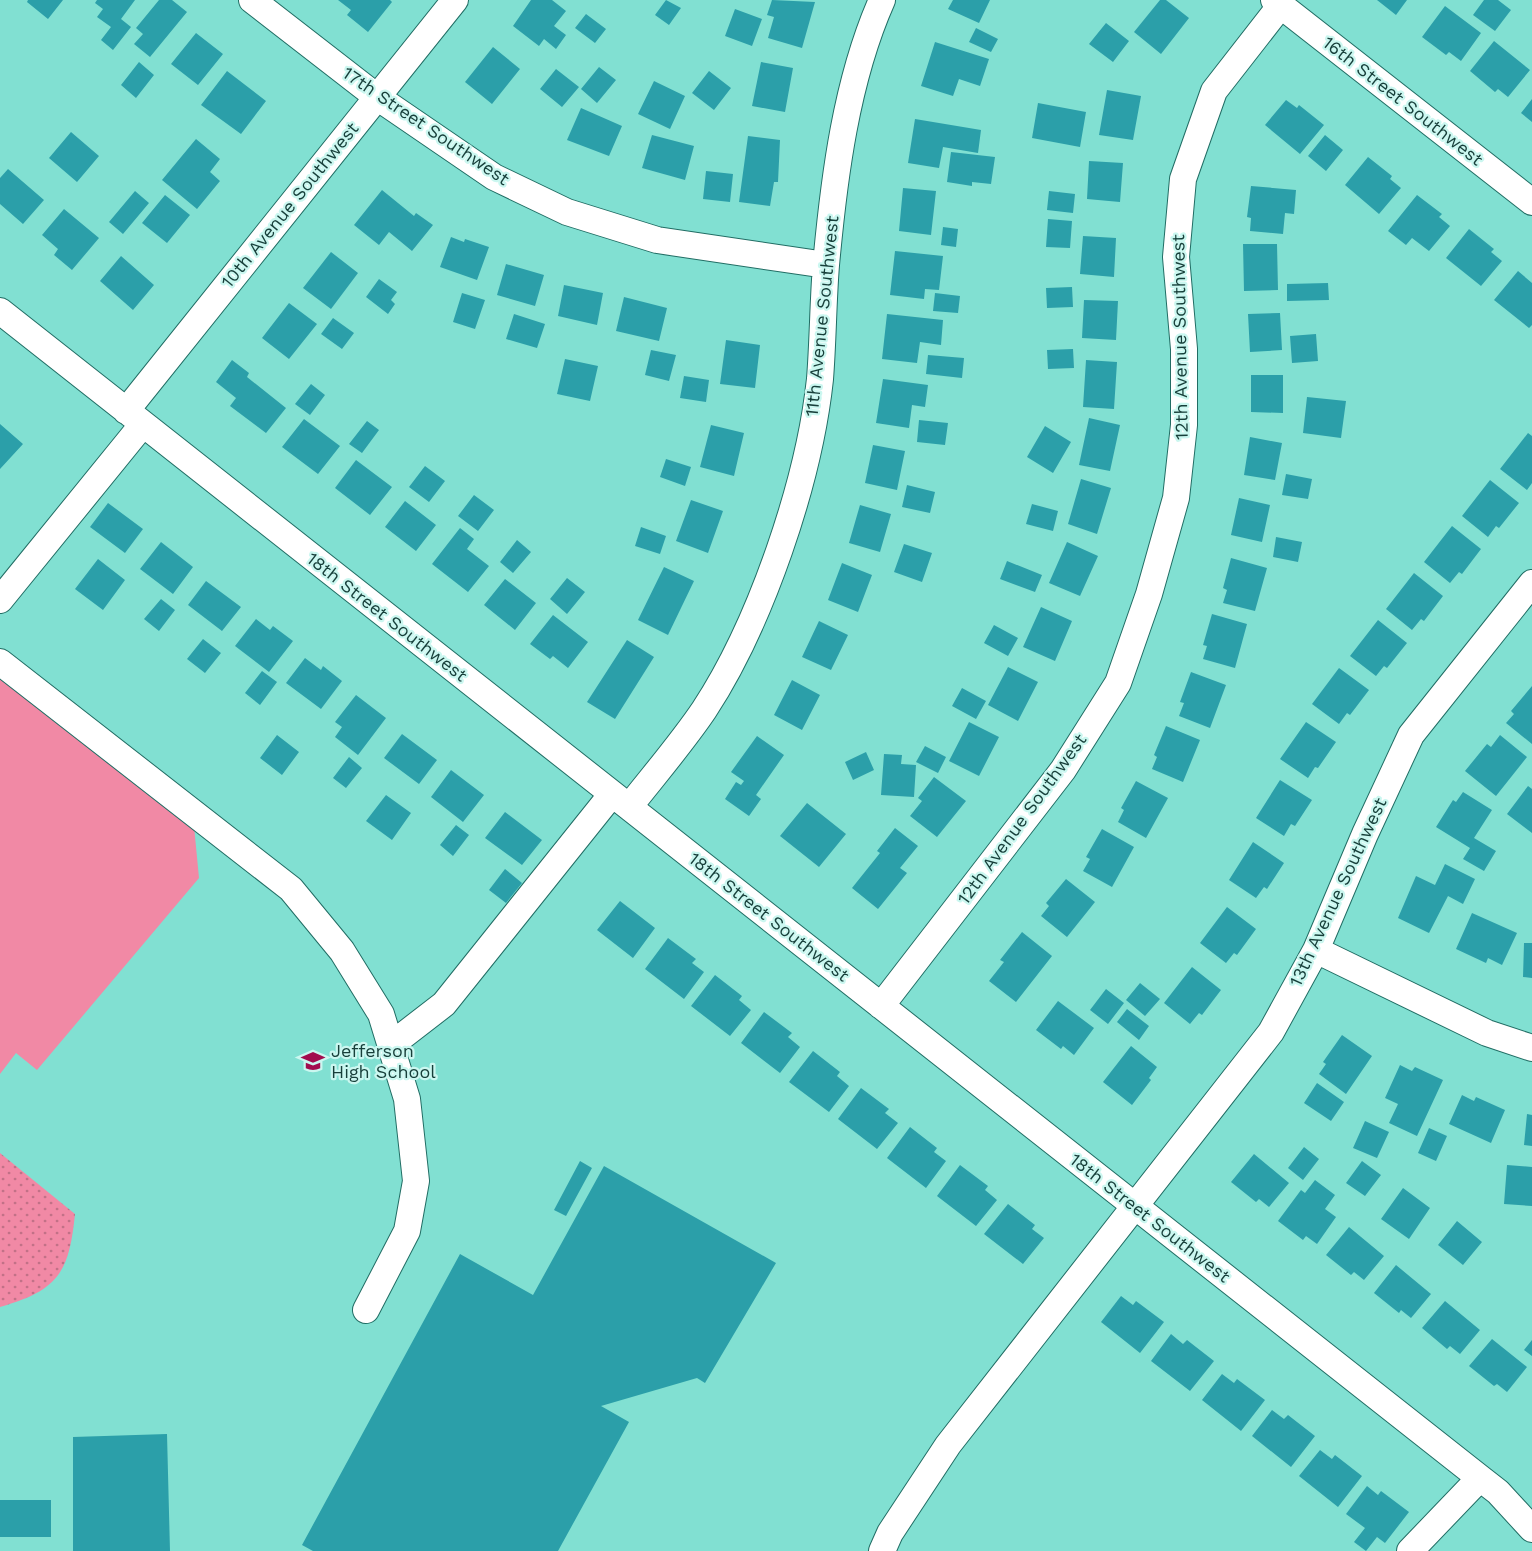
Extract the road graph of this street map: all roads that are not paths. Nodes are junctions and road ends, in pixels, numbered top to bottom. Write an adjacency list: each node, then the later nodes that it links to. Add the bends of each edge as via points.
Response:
1 (252, 0): 5 (street, 17th Street Southwest)
2 (455, 0): 5 (street, 10th Avenue Southwest)
3 (882, 0): 7 (street, 11th Avenue Southwest, via 848,118)
4 (1277, 2): 6 (street, 16th Street Southwest); 15 (street, 12th Avenue Southwest, via 1214,91 1183,179 1176,256 1184,349 1184,425 1176,498 1118,683 1063,770)
5 (377, 97): 7 (street, 17th Street Southwest, via 494,177 567,212 657,240); 9 (street, 10th Avenue Southwest)
6 (1532, 201)
7 (826, 265): 13 (street, 11th Avenue Southwest, via 820,380 800,485 756,612 704,710)
8 (0, 311): 9 (street, 18th Street Southwest)
9 (134, 417): 11 (street, 10th Avenue Southwest); 13 (street, 18th Street Southwest)
10 (1532, 583): 14 (street, 13th Avenue Southwest, via 1411,735)
11 (0, 600)
12 (0, 662): 16 (street, via 291,889 342,951 381,1014)
13 (621, 801): 15 (street, 18th Street Southwest); 16 (street, 11th Avenue Southwest, via 444,1004)
14 (1316, 950): 17 (street, via 1487,1033); 18 (street, 13th Avenue Southwest, via 1271,1032)
15 (881, 1006): 18 (street, 18th Street Southwest)
16 (391, 1045): 19 (street, via 407,1099 416,1181 407,1231)
17 (1532, 1048)
18 (1135, 1206): 20 (street, 18th Street Southwest); 22 (street, 13th Avenue Southwest, via 948,1445)
19 (366, 1310)
20 (1480, 1478): 21 (street, 18th Street Southwest); 23 (street)
21 (1532, 1529)
22 (882, 1551)
23 (1410, 1551)

